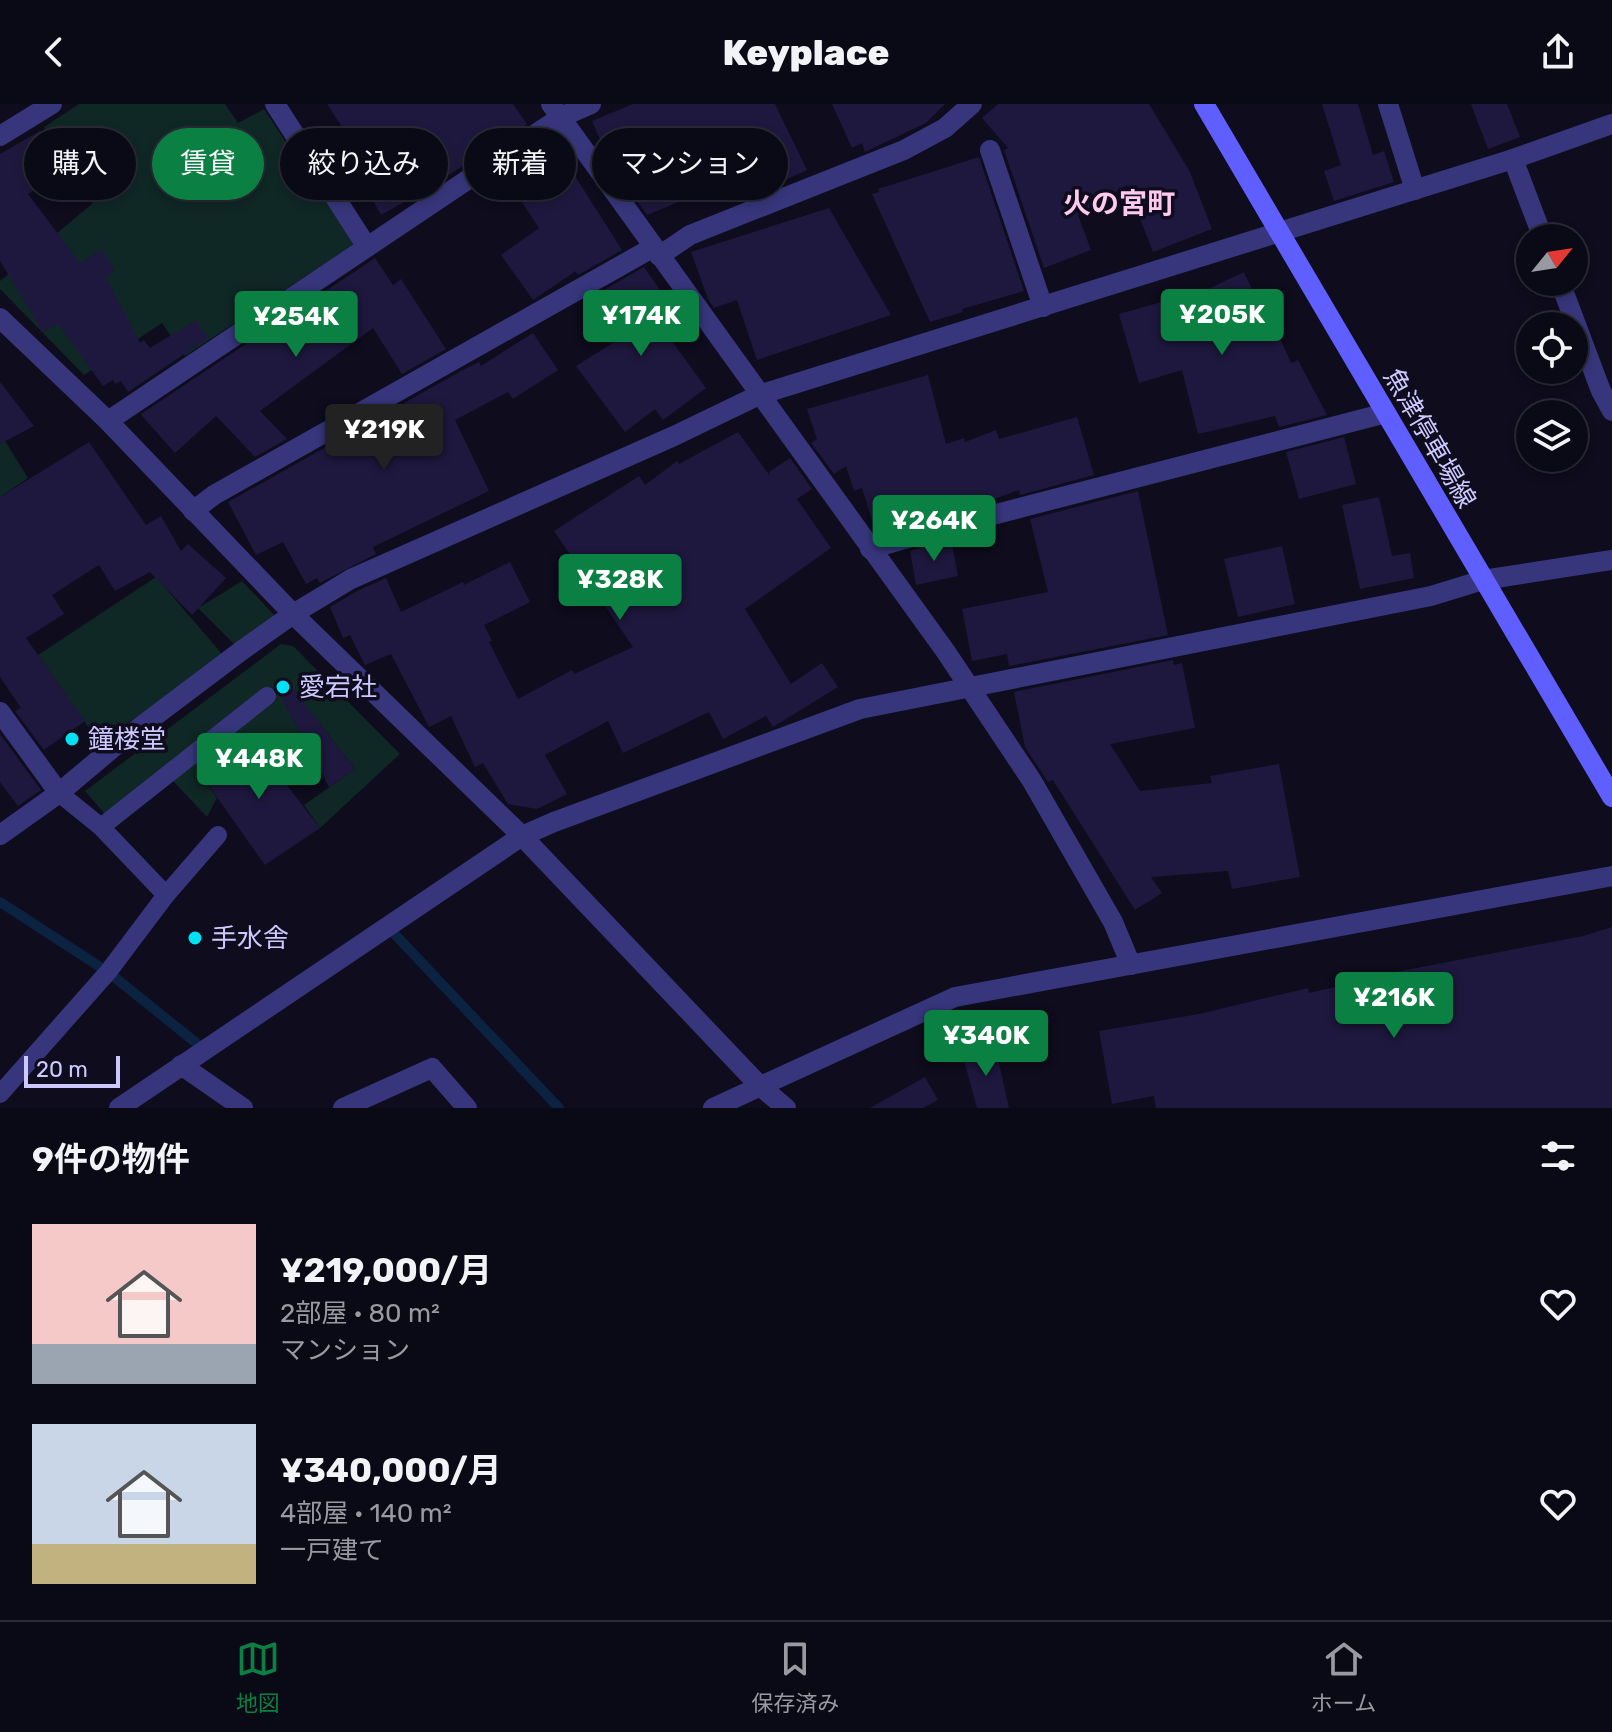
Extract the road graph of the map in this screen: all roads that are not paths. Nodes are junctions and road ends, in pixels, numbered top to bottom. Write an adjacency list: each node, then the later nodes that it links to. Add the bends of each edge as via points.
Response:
1 (52, 104): 7 (street)
2 (275, 104): 16 (street)
3 (591, 104): 8 (street)
4 (972, 104): 17 (street, via 945,128 904,150)
5 (1204, 104): 15 (main road, 魚津停車場線)
6 (1388, 104): 13 (street)
7 (31, 110): 10 (street)
8 (556, 110): 16 (street); 17 (street)
9 (1612, 124): 12 (street)
10 (0, 136)
11 (990, 150): 19 (street)
12 (1513, 159): 13 (street); 14 (street)
13 (1415, 190): 15 (street)
14 (1538, 224)
15 (1280, 232): 19 (street); 23 (main road, 魚津停車場線)
16 (367, 247): 24 (street)
17 (655, 252): 21 (street); 25 (street)
18 (1565, 296): 22 (street)
19 (1043, 307): 21 (street)
20 (0, 318): 24 (street)
21 (759, 395): 26 (street); 29 (street, via 351,579)
22 (1612, 411)
23 (1386, 413): 26 (street); 28 (main road, 魚津停車場線)
24 (108, 421): 25 (street)
25 (193, 511): 29 (street)
26 (870, 549): 30 (street)
27 (1612, 560): 28 (street)
28 (1483, 580): 30 (street, via 1431,596); 34 (main road, 魚津停車場線)
29 (293, 614): 33 (street); 38 (street)
30 (970, 688): 38 (street, via 860,709); 41 (street, via 1032,781 1106,909)
31 (267, 696): 35 (lane)
32 (0, 712): 33 (street)
33 (59, 793): 35 (lane); 36 (street)
34 (1612, 797)
35 (101, 827): 40 (lane)
36 (0, 835)
37 (218, 835): 40 (lane)
38 (522, 836): 42 (street); 43 (street)
39 (1612, 876): 41 (street)
40 (166, 895): 44 (lane, via 108,972)
41 (1131, 965): 43 (street, via 955,997)
42 (181, 1065): 45 (street); 46 (street)
43 (759, 1085): 49 (street); 50 (street)
44 (0, 1094)
45 (119, 1108)
46 (243, 1108)
47 (343, 1108): 48 (street, via 432,1068)
48 (467, 1108)
49 (713, 1108)
50 (786, 1108)

